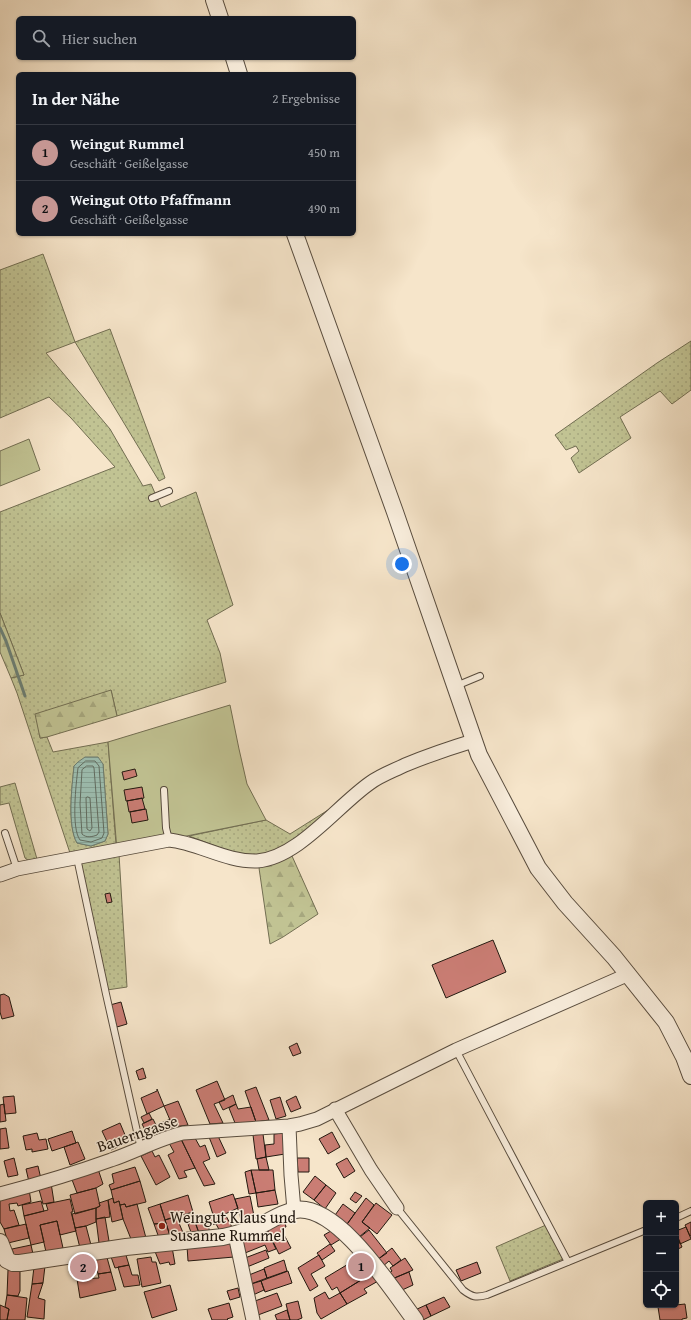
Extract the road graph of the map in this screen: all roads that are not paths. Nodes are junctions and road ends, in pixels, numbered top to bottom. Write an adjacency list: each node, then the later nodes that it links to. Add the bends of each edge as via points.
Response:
1 (214, 0): 2 (street)
2 (219, 16)
3 (235, 60): 4 (street)
4 (238, 72)
5 (296, 236): 9 (street)
6 (169, 491): 7 (lane)
7 (152, 498)
8 (480, 676): 9 (lane)
9 (456, 686): 10 (street)
10 (473, 741): 13 (street, via 451,747 370,783 289,850 269,858 258,861 237,860 180,841); 17 (street, via 538,868 565,903)
11 (164, 790): 13 (lane)
12 (5, 833): 15 (lane)
13 (169, 840): 14 (street)
14 (77, 858): 15 (street); 22 (lane)
15 (17, 870): 16 (street)
16 (0, 874)
17 (629, 974): 18 (street, Bauerngasse); 19 (street, via 666,1022)
18 (456, 1050): 20 (street, Bauerngasse); 31 (lane)
19 (691, 1076)
20 (339, 1107): 21 (street, Bauerngasse, via 317,1119); 24 (street, via 371,1170)
21 (289, 1126): 22 (street, Bauerngasse, via 183,1133); 25 (street)
22 (141, 1149): 23 (street, Bauerngasse, via 65,1176)
23 (0, 1194)
24 (397, 1208): 31 (lane, via 469,1295 487,1295)
25 (294, 1210): 29 (street); 34 (street, via 305,1210 319,1215 350,1236)
26 (691, 1211): 27 (lane)
27 (679, 1217)
28 (643, 1231): 31 (lane)
29 (235, 1235): 32 (street, via 118,1248 13,1264); 33 (street)
30 (0, 1242): 32 (street)
31 (568, 1262)
32 (3, 1263)
33 (253, 1320)
34 (415, 1320)

